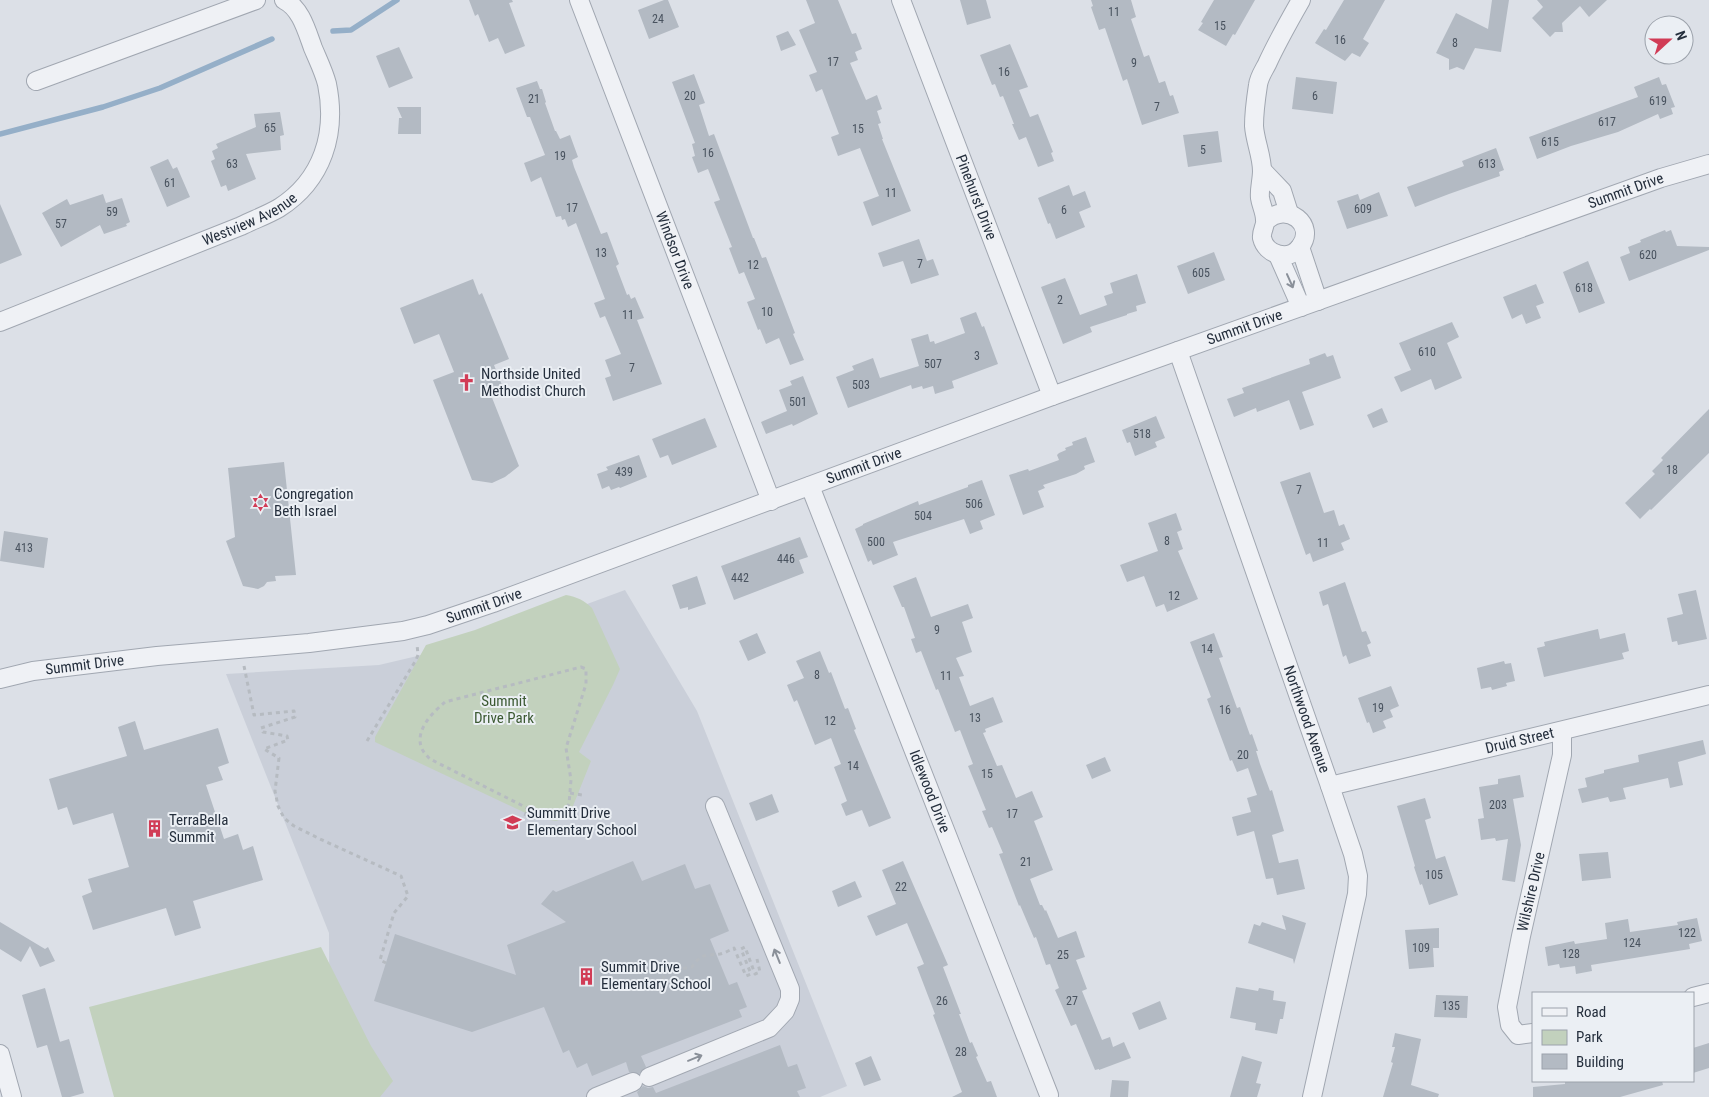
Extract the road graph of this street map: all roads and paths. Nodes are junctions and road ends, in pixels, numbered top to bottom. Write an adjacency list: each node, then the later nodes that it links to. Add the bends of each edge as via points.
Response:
1 (256, 0): 6 (street)
2 (284, 0): 14 (street, Westview Avenue, via 297,11 305,26 326,82 331,108 326,148 317,168 294,197 241,226)
3 (579, 0): 18 (street, Windsor Drive)
4 (900, 0): 16 (street, Pinehurst Drive)
5 (1301, 0): 8 (street, via 1258,82 1254,127)
6 (36, 81)
7 (1709, 164): 13 (street, Summit Drive, via 1661,178)
8 (1262, 170): 9 (street, via 1282,191); 10 (street, via 1260,197)
9 (1289, 213): 10 (street, via 1280,212); 11 (street, via 1297,217 1305,231)
10 (1266, 221): 12 (street, via 1262,237 1270,252)
11 (1300, 247): 12 (street, via 1294,253); 13 (street)
12 (1278, 255): 13 (street, one-way to 13)
13 (1309, 304): 15 (street, Summit Drive)
14 (0, 322)
15 (1178, 351): 16 (street, Summit Drive); 25 (street, Northwood Avenue)
16 (1052, 396): 17 (street, Summit Drive)
17 (810, 486): 18 (street, Summit Drive); 38 (street, Idlewood Drive)
18 (771, 500): 21 (street, Summit Drive, via 488,605 411,629 33,671)
19 (417, 643): 24 (path, via 416,660)
20 (244, 666): 32 (path, via 254,715 294,712 295,717 261,728 263,732 288,736 288,740 264,749 279,758 275,791 284,818 320,839 401,876 408,896 394,913 380,960)
21 (0, 679)
22 (1709, 695): 23 (street, Druid Street)
23 (1562, 732): 25 (street, Druid Street); 36 (street, Wilshire Drive, via 1562,755 1508,1007 1510,1025 1518,1035)
24 (367, 741)
25 (1330, 786): 41 (street, Northwood Avenue, via 1353,854 1358,876 1357,894)
26 (570, 793): 27 (path); 29 (path, via 564,813 555,818); 29 (path, via 566,748 586,684 586,669 581,667 463,696 445,702 432,713 421,731 422,748 430,759)
27 (582, 795)
28 (715, 806): 40 (street, one-way to 28, via 769,1028 790,999 790,989)
29 (528, 808): 30 (path)
30 (525, 816)
31 (756, 955): 33 (path, via 760,972 755,974 746,947 741,949 751,974 746,976 734,948 722,954 707,954 692,966 673,970 653,986 640,990)
32 (386, 963)
33 (626, 988)
34 (1709, 993): 35 (street)
35 (1694, 997)
36 (1532, 1033)
37 (0, 1054): 39 (street)
38 (1049, 1095)
39 (12, 1097)
40 (596, 1097)
41 (1312, 1097)

